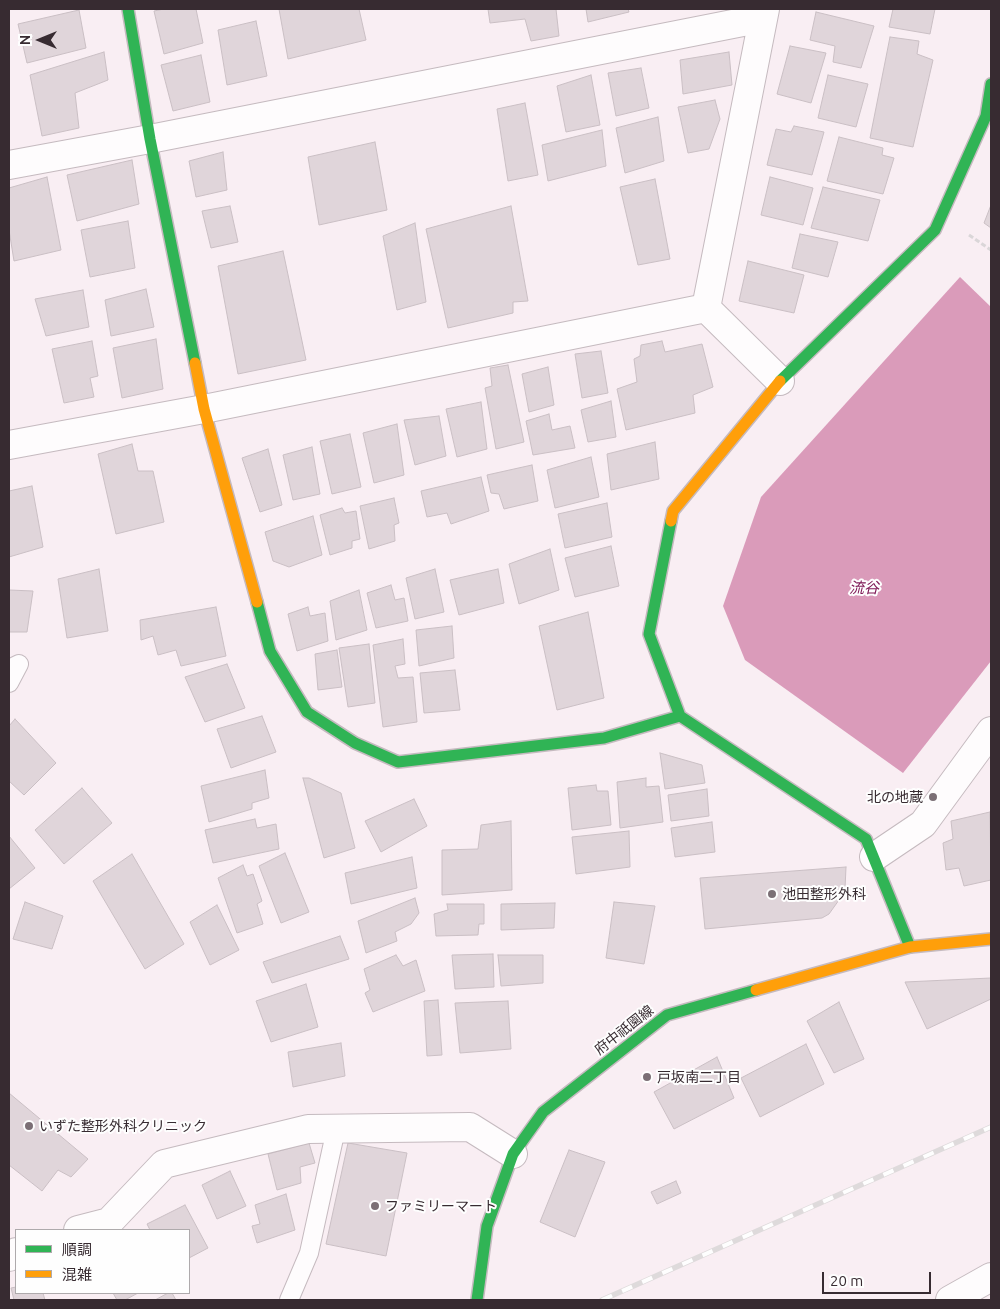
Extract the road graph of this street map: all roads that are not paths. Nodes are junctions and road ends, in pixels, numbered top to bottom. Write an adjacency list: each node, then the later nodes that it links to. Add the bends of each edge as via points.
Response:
1 (128, 9): 4 (street)
2 (764, 13): 4 (street); 6 (street)
3 (991, 84): 7 (street, via 986,116 935,230)
4 (150, 139): 5 (street); 8 (street)
5 (9, 165)
6 (706, 308): 7 (street); 8 (street)
7 (780, 381): 12 (street, via 673,511 649,634)
8 (204, 409): 9 (street); 12 (street, via 270,651 308,712 355,743 398,762 604,738)
9 (9, 445)
10 (9, 669): 11 (lane, via 19,664)
11 (9, 683)
12 (680, 716): 14 (street, via 866,839)
13 (991, 731): 14 (street, via 923,824)
14 (874, 857): 16 (street)
15 (991, 939): 16 (street, 府中祇園線)
16 (910, 947): 18 (street, 府中祇園線, via 667,1015 543,1112)
17 (336, 1129): 18 (street, via 470,1127); 19 (street, via 308,1129 164,1164 109,1222); 22 (lane, via 309,1253)
18 (513, 1154): 21 (street, 府中祇園線, via 487,1226)
19 (82, 1229)
20 (991, 1278): 23 (street)
21 (477, 1298)
22 (289, 1300)
23 (950, 1300)

